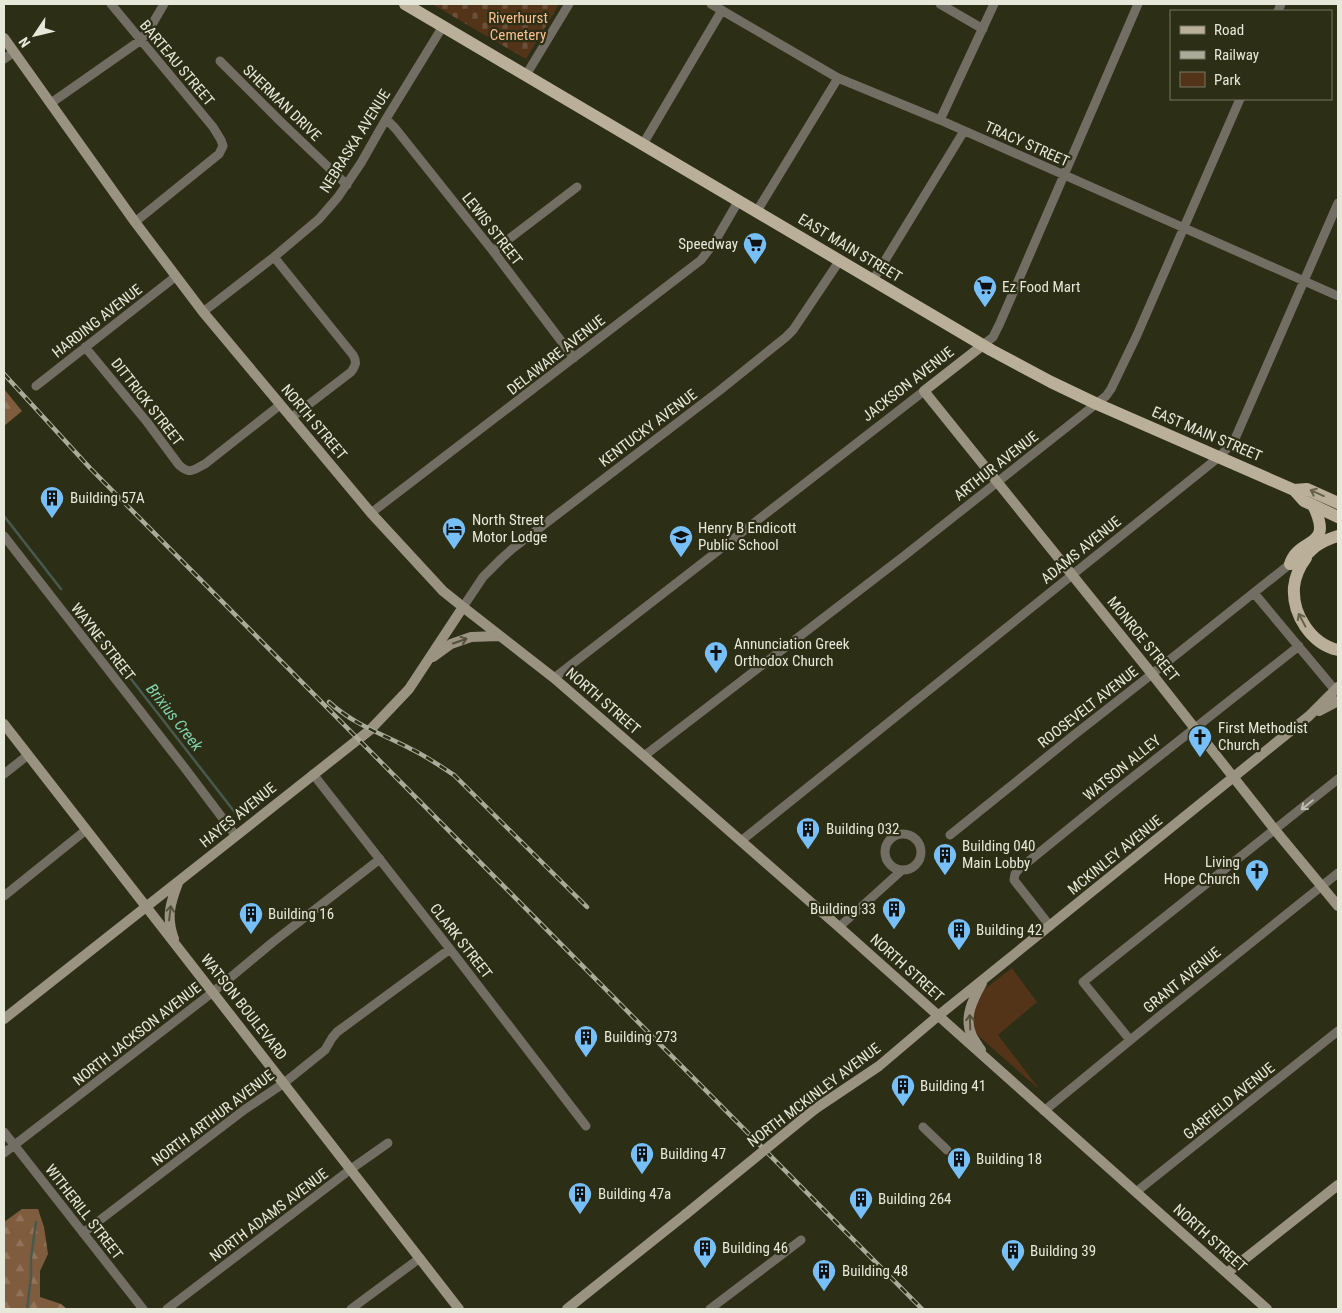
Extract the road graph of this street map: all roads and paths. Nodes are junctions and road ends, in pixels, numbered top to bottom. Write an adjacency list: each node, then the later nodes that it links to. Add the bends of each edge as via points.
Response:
1 (111, 4): 13 (street, BARTEAU STREET)
2 (164, 4): 13 (street)
3 (405, 4): 10 (main road, EAST MAIN STREET)
4 (569, 4): 17 (street)
5 (712, 4): 9 (street, TRACY STREET)
6 (940, 4): 11 (street)
7 (994, 4): 11 (street)
8 (1138, 4): 25 (street, JACKSON AVENUE)
9 (722, 10): 18 (street, TRACY STREET); 24 (street)
10 (443, 26): 17 (main road, EAST MAIN STREET); 21 (street, NEBRASKA AVENUE)
11 (983, 29): 22 (street)
12 (4, 38): 14 (street, NORTH STREET)
13 (141, 40): 20 (street); 31 (street, BARTEAU STREET, via 213,127 223,146 219,154)
14 (14, 52): 15 (street); 20 (street, NORTH STREET)
15 (4, 59)
16 (220, 61): 26 (street, SHERMAN DRIVE)
17 (526, 75): 24 (main road, EAST MAIN STREET)
18 (838, 78): 22 (street, TRACY STREET); 30 (street)
19 (1240, 100): 32 (street, ARTHUR AVENUE)
20 (51, 103): 31 (street, NORTH STREET)
21 (386, 119): 26 (street, NEBRASKA AVENUE); 33 (street, LEWIS STREET)
22 (940, 120): 23 (street, TRACY STREET)
23 (964, 131): 25 (street, TRACY STREET); 37 (street)
24 (643, 144): 28 (main road, EAST MAIN STREET)
25 (1064, 175): 32 (street, TRACY STREET); 41 (street, JACKSON AVENUE, via 1000,323 993,337)
26 (347, 185): 34 (street, NEBRASKA AVENUE, via 319,219)
27 (577, 187): 33 (street)
28 (739, 200): 30 (main road, EAST MAIN STREET); 43 (street, DELAWARE AVENUE, via 701,260)
29 (1338, 203): 38 (street, ADAMS AVENUE)
30 (757, 211): 35 (main road, EAST MAIN STREET)
31 (135, 222): 36 (street, NORTH STREET)
32 (1183, 228): 38 (street, TRACY STREET); 46 (street, ARTHUR AVENUE, via 1111,389)
33 (493, 251): 43 (street, LEWIS STREET)
34 (274, 257): 40 (street, NEBRASKA AVENUE); 48 (street, via 356,361 351,372)
35 (840, 260): 37 (main road, EAST MAIN STREET); 62 (street, KENTUCKY AVENUE, via 786,337 500,559 483,577)
36 (176, 276): 40 (street, NORTH STREET); 42 (street, HARDING AVENUE)
37 (872, 280): 41 (main road, EAST MAIN STREET)
38 (1304, 282): 39 (street, TRACY STREET); 49 (street, ADAMS AVENUE, via 1234,441)
39 (1338, 296)
40 (203, 312): 47 (street, NORTH STREET)
41 (983, 345): 45 (street, JACKSON AVENUE); 46 (main road, EAST MAIN STREET)
42 (85, 347): 44 (street, HARDING AVENUE); 47 (street, DITTRICK STREET, via 184,470 193,471 204,464)
43 (574, 358): 54 (street, DELAWARE AVENUE)
44 (36, 386)
45 (924, 391): 50 (street, MONROE STREET); 68 (street, JACKSON AVENUE)
46 (1097, 404): 49 (main road, EAST MAIN STREET); 50 (street, ARTHUR AVENUE)
47 (280, 405): 48 (street, NORTH STREET)
48 (291, 418): 54 (street, NORTH STREET)
49 (1219, 457): 51 (main road, EAST MAIN STREET); 60 (street, ADAMS AVENUE)
50 (998, 482): 60 (street, MONROE STREET); 75 (street, ARTHUR AVENUE)
51 (1294, 490): 52 (main road, EAST MAIN STREET, one-way to 51, via 1307,489); 53 (main road, EAST MAIN STREET)
52 (1338, 503)
53 (1313, 505): 55 (main road, EAST MAIN STREET); 59 (main road, via 1319,518 1319,536 1292,557)
54 (371, 513): 62 (street, NORTH STREET, via 443,591)
55 (1338, 517)
56 (4, 536): 83 (street, WAYNE STREET)
57 (1338, 536): 58 (main road, via 1316,546)
58 (1308, 554): 59 (main road, via 1296,564); 65 (main road, one-way to 58, via 1311,635 1298,613 1294,586)
59 (1290, 564): 61 (street, ROOSEVELT AVENUE)
60 (1072, 575): 67 (street, MONROE STREET); 84 (street, ADAMS AVENUE)
61 (1254, 593): 64 (street); 67 (street, ROOSEVELT AVENUE)
62 (463, 608): 63 (street, NORTH STREET); 66 (street, HAYES AVENUE)
63 (499, 636): 66 (street, one-way to 63, via 451,644 471,637); 68 (street, NORTH STREET)
64 (1299, 646): 69 (street); 73 (street, WATSON ALLEY)
65 (1338, 650)
66 (426, 662): 77 (street, HAYES AVENUE, via 409,688 370,730)
67 (1152, 674): 73 (street, MONROE STREET); 82 (street, ROOSEVELT AVENUE)
68 (554, 678): 75 (street, NORTH STREET)
69 (1337, 689): 71 (street, MCKINLEY AVENUE)
70 (1338, 700): 71 (street, MCKINLEY AVENUE)
71 (1309, 716): 78 (street, MCKINLEY AVENUE)
72 (4, 724): 74 (street, WATSON BOULEVARD)
73 (1195, 728): 78 (street, MONROE STREET); 93 (street, WATSON ALLEY, via 1014,874 1014,880)
74 (28, 755): 76 (street); 80 (street, WATSON BOULEVARD)
75 (644, 756): 84 (street, NORTH STREET)
76 (4, 774)
77 (313, 774): 83 (street, HAYES AVENUE); 85 (street, CLARK STREET)
78 (1234, 778): 81 (street, MONROE STREET); 93 (street, MCKINLEY AVENUE)
79 (1338, 779): 81 (street, one-way to 81)
80 (86, 830): 90 (street); 92 (street, WATSON BOULEVARD)
81 (1275, 830): 89 (street, MONROE STREET); 102 (street, via 1083,982)
82 (950, 835)
83 (236, 836): 88 (street, HAYES AVENUE)
84 (741, 841): 94 (street, NORTH STREET)
85 (380, 860): 96 (street, CLARK STREET); 98 (street, NORTH JACKSON AVENUE)
86 (901, 871): 86 (street, via 915,866 922,853 916,839 905,834 893,837 885,853 890,864); 94 (street)
87 (1338, 873): 89 (street, GRANT AVENUE)
88 (178, 882): 92 (street, HAYES AVENUE); 95 (street, one-way to 88, via 169,914)
89 (1322, 886): 91 (street, MONROE STREET); 102 (street, GRANT AVENUE)
90 (4, 896)
91 (1338, 906)
92 (146, 907): 95 (street, WATSON BOULEVARD); 100 (street, HAYES AVENUE)
93 (1050, 926): 97 (street, MCKINLEY AVENUE)
94 (839, 927): 99 (street, NORTH STREET)
95 (175, 944): 98 (street, WATSON BOULEVARD)
96 (450, 949): 104 (street, NORTH ARTHUR AVENUE, via 337,1032 324,1050); 106 (street, CLARK STREET)
97 (984, 980): 99 (street, MCKINLEY AVENUE); 103 (street, one-way to 97, via 972,1036 969,1016 972,1002)
98 (213, 992): 104 (street, WATSON BOULEVARD); 110 (street, NORTH JACKSON AVENUE)
99 (938, 1016): 103 (street, NORTH STREET); 124 (street, NORTH MCKINLEY AVENUE, bridge, via 879,1066 815,1109)
100 (4, 1019)
101 (1338, 1031): 115 (street, GARFIELD AVENUE)
102 (1130, 1040): 105 (street, GRANT AVENUE)
103 (988, 1062): 105 (street, NORTH STREET)
104 (284, 1083): 113 (street, WATSON BOULEVARD); 116 (street, NORTH ARTHUR AVENUE)
105 (1044, 1111): 115 (street, NORTH STREET)
106 (586, 1126)
107 (923, 1127): 111 (street)
108 (4, 1132): 110 (street, WITHERILL STREET)
109 (388, 1143): 113 (street, NORTH ADAMS AVENUE)
110 (14, 1145): 112 (street, NORTH JACKSON AVENUE); 116 (street, WITHERILL STREET)
111 (947, 1150)
112 (4, 1153)
113 (351, 1169): 118 (street, WATSON BOULEVARD); 121 (street, NORTH ADAMS AVENUE)
114 (1338, 1185): 119 (street)
115 (1136, 1192): 119 (street, NORTH STREET)
116 (83, 1233): 120 (street, WITHERILL STREET)
117 (801, 1240): 125 (street)
118 (420, 1258): 122 (street); 123 (street, WATSON BOULEVARD)
119 (1228, 1273): 126 (street, NORTH STREET)
120 (142, 1309)
121 (167, 1309)
122 (351, 1309)
123 (459, 1309)
124 (567, 1309)
125 (710, 1309)
126 (1267, 1309)

